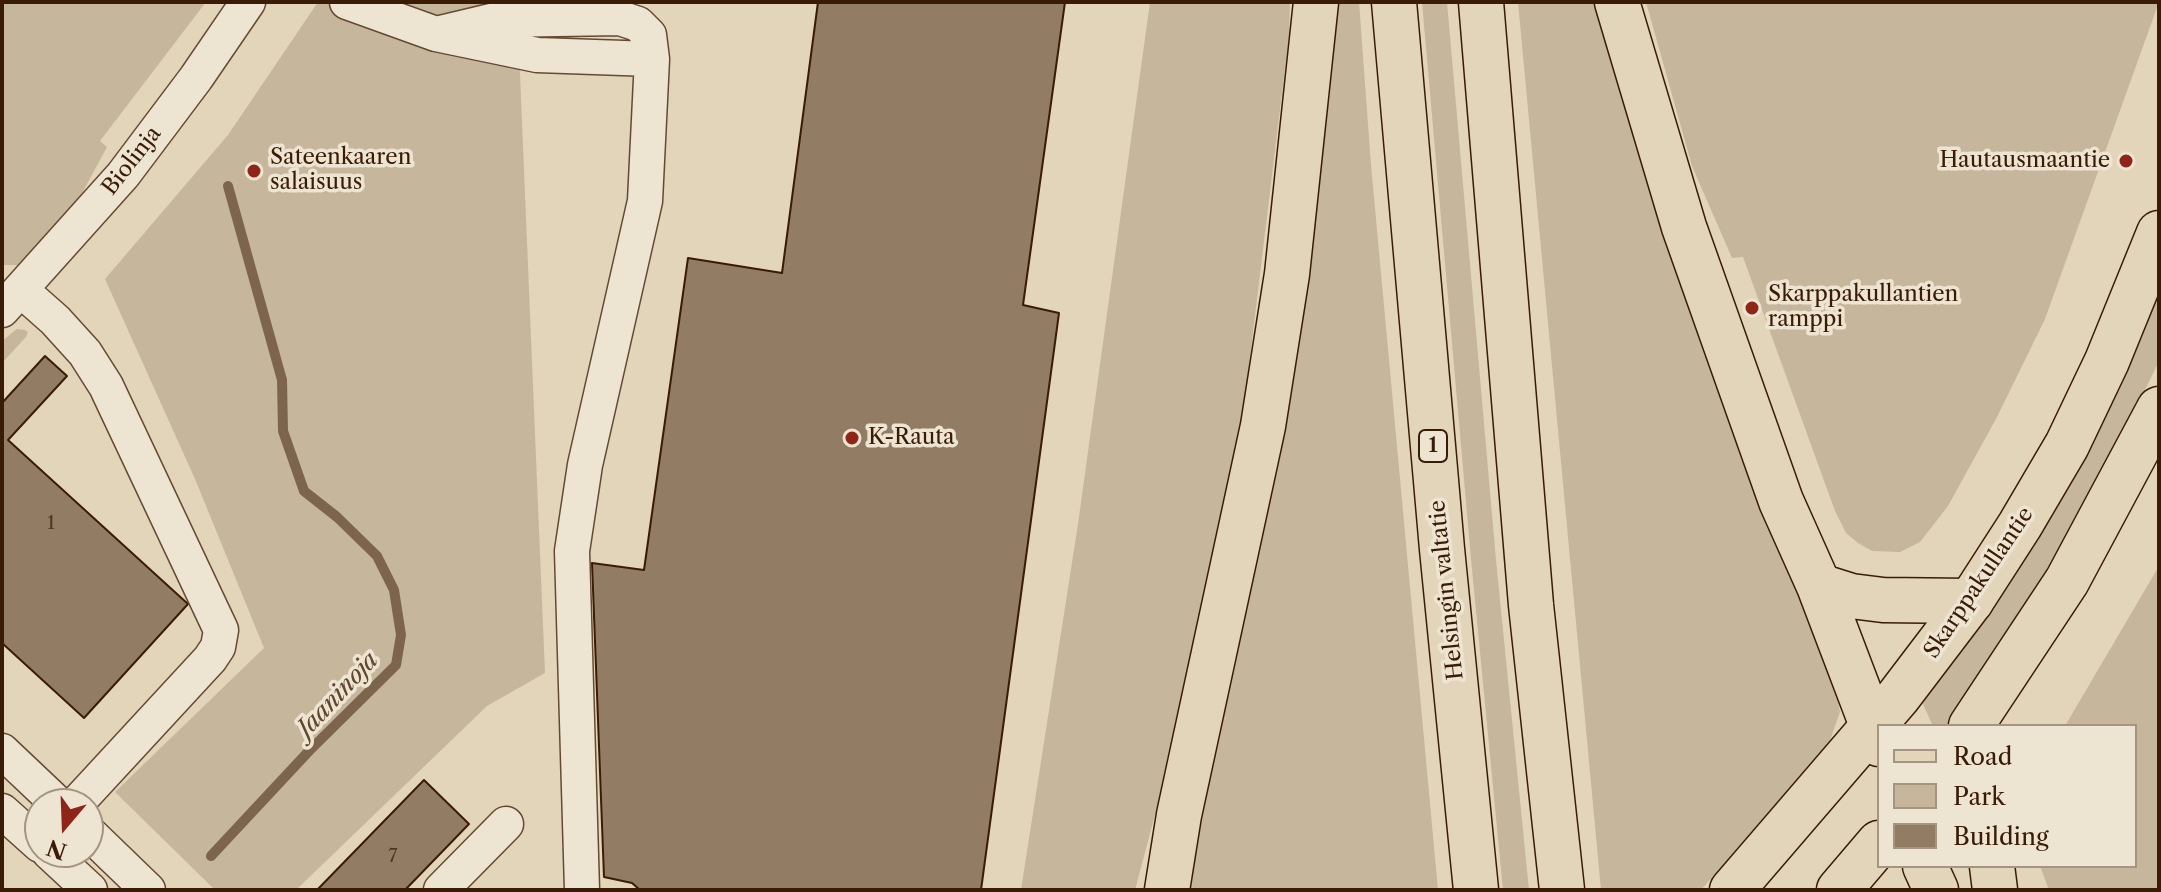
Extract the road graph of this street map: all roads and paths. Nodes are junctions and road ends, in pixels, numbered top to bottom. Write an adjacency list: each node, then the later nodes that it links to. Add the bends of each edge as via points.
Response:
1 (248, 2): 8 (street, Biolinja, via 123,175)
2 (347, 2): 29 (street, via 436,34 537,55 652,59 645,201 585,465 572,551)
3 (1316, 2): 30 (main road, via 1287,274 1263,426)
4 (1394, 2): 31 (main road, Helsingin valtatie / 1)
5 (1481, 2): 32 (main road, via 1531,605)
6 (1617, 2): 10 (main road, via 1684,227 1781,501)
7 (2159, 233): 11 (main road, Skarppakullantie, via 2067,445)
8 (12, 300): 17 (street, via 55,320 106,386 221,630 210,659)
9 (2159, 409): 13 (main road, via 2067,581)
10 (1819, 586): 11 (main road, via 1883,600); 14 (main road)
11 (1971, 601): 12 (main road, Skarppakullantie)
12 (1884, 724)
13 (1972, 724)
14 (1876, 736): 33 (main road, Skarppakullantie)
15 (2, 751): 16 (street)
16 (41, 788)
17 (91, 788)
18 (2, 811): 20 (street)
19 (506, 824): 28 (street)
20 (24, 831)
21 (1877, 845): 34 (main road)
22 (104, 847): 27 (street)
23 (66, 868): 26 (street)
24 (1926, 868): 35 (main road)
25 (1992, 868): 36 (main road)
26 (90, 890)
27 (148, 890)
28 (441, 890)
29 (582, 890)
30 (1167, 890)
31 (1476, 890)
32 (1562, 890)
33 (1732, 890)
34 (1839, 890)
35 (1936, 890)
36 (1995, 890)

